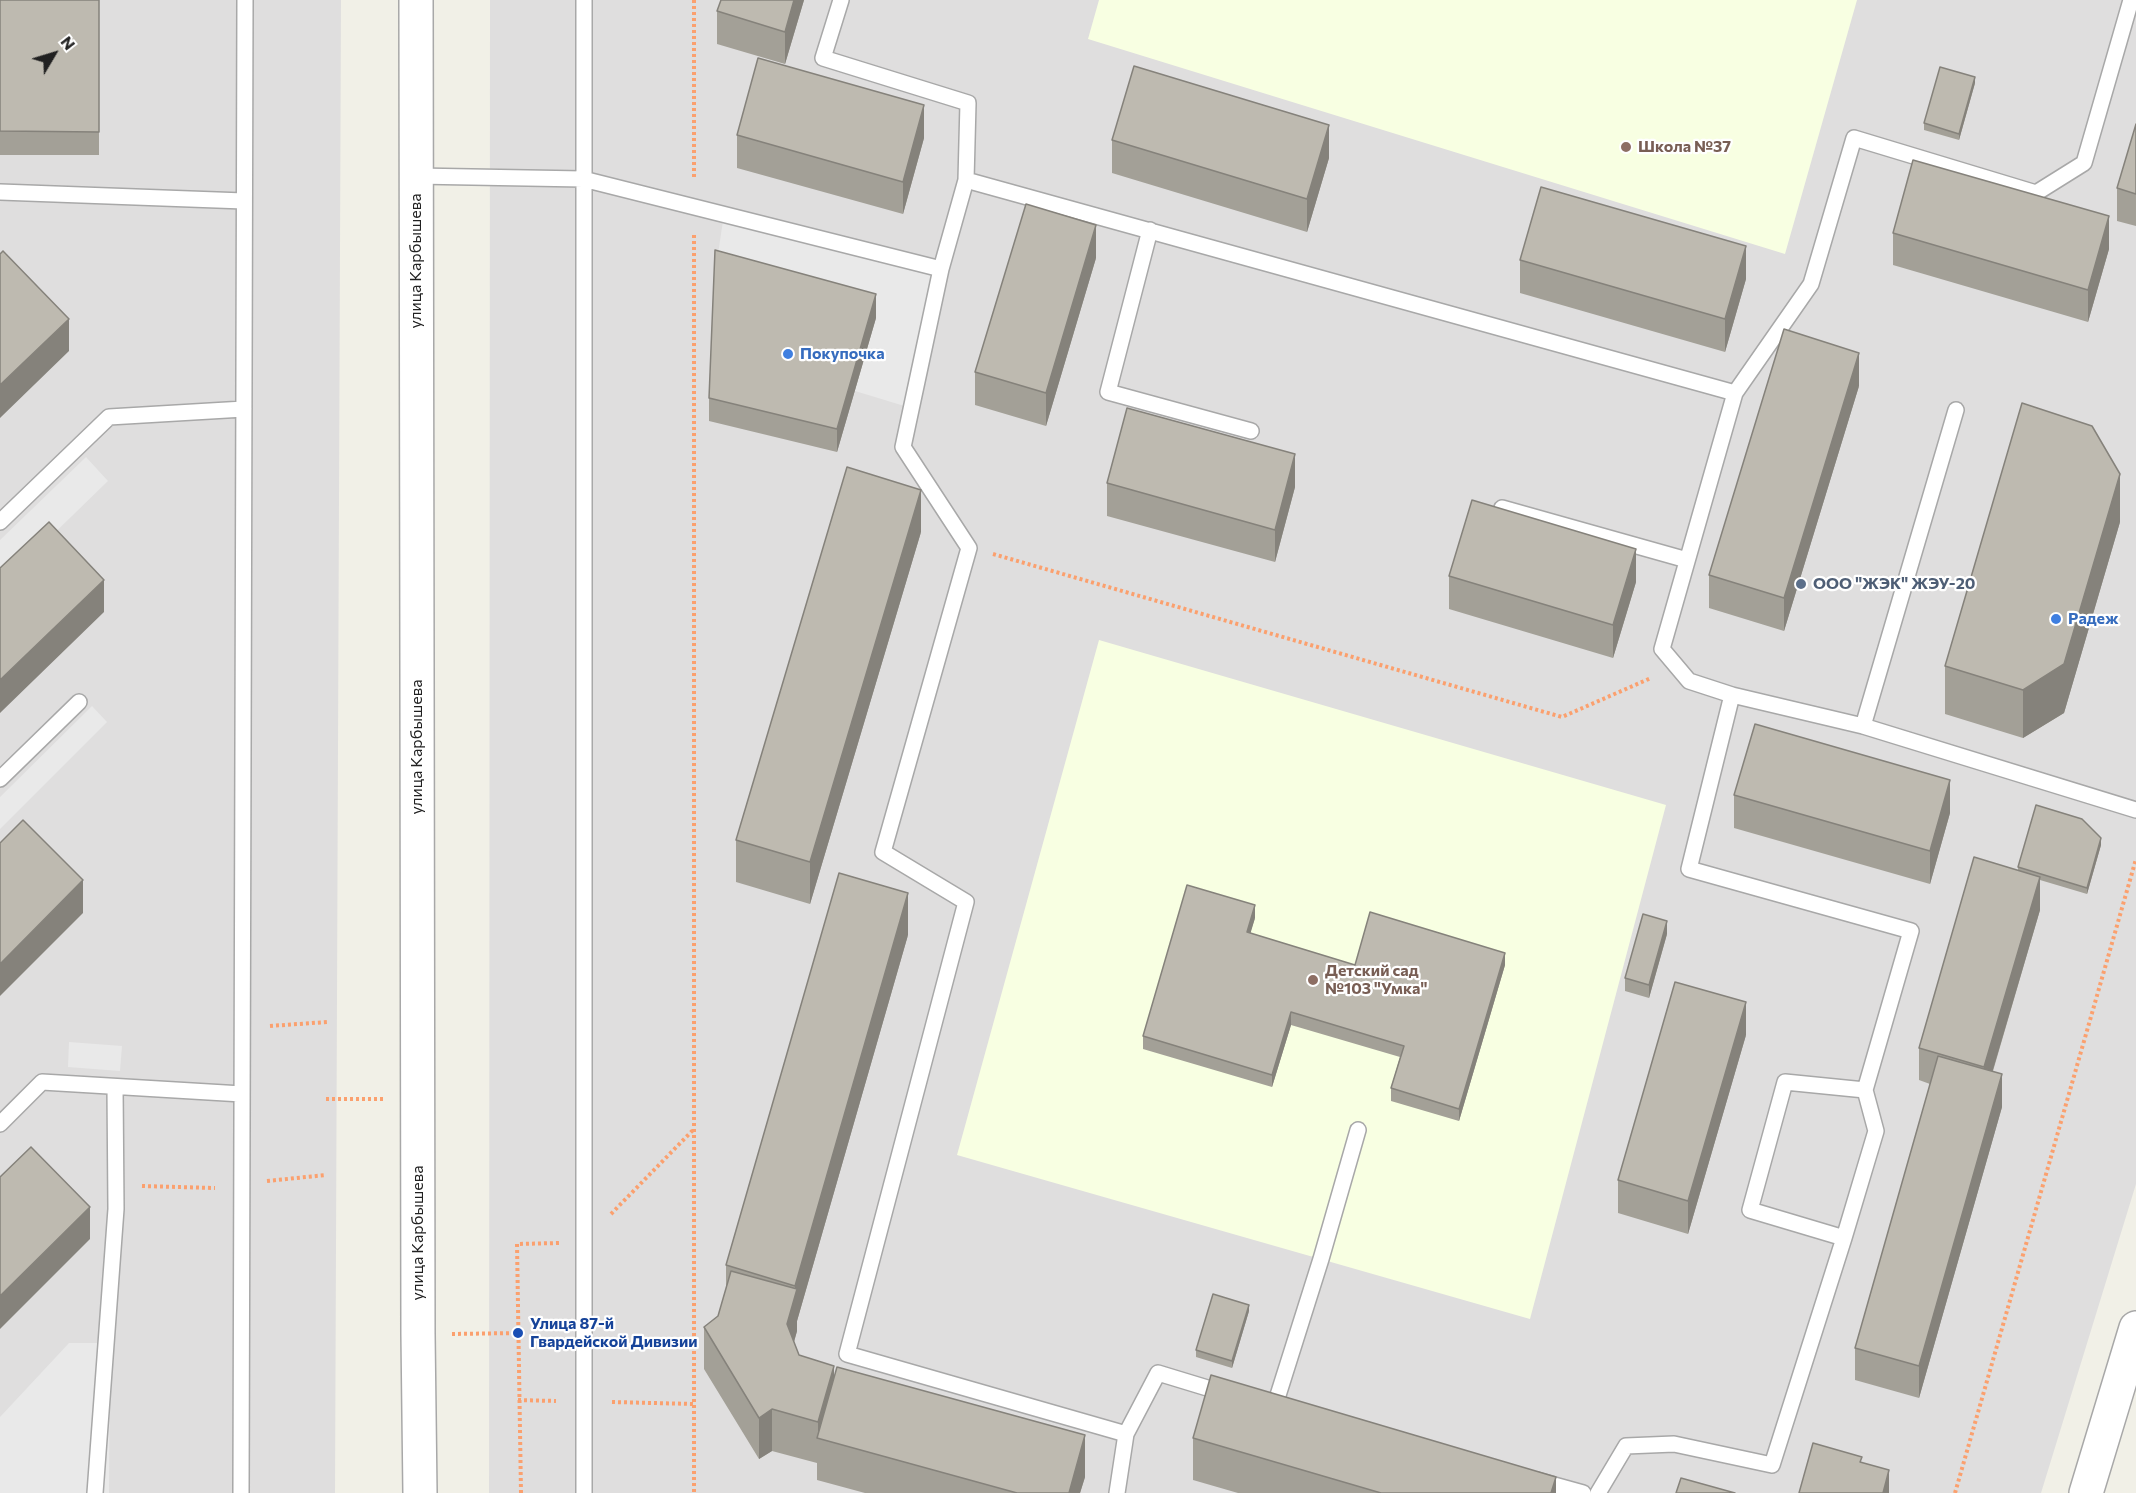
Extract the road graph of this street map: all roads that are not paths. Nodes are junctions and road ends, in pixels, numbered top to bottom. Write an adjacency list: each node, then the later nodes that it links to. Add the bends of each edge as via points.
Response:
1 (245, 0): 10 (lane)
2 (416, 0): 6 (street, улица Карбышева)
3 (584, 0): 7 (lane)
4 (841, 0): 8 (lane, via 822,58 968,103)
5 (2131, 0): 13 (lane, via 2084,163 2036,193 1854,138 1811,284)
6 (416, 176): 7 (lane); 38 (street, улица Карбышева)
7 (584, 179): 12 (lane); 39 (lane)
8 (966, 180): 11 (lane); 12 (lane)
9 (0, 192): 10 (lane)
10 (244, 201): 14 (lane)
11 (1150, 230): 13 (lane); 16 (lane, via 1108,392)
12 (941, 268): 34 (lane, via 903,447 969,548 883,852 966,902 847,1354)
13 (1735, 393): 19 (lane)
14 (244, 410): 18 (lane, via 109,417); 27 (lane)
15 (1956, 410): 22 (lane)
16 (1251, 431)
17 (1502, 508): 19 (lane)
18 (0, 522)
19 (1687, 560): 20 (lane, via 1662,649 1689,681)
20 (1732, 695): 22 (lane); 26 (lane, via 1689,869 1911,932)
21 (79, 702): 23 (lane)
22 (1863, 726): 24 (lane)
23 (0, 779)
24 (2136, 810)
25 (115, 1087): 27 (lane); 28 (lane, via 42,1082); 36 (lane, via 116,1209)
26 (1864, 1090): 30 (lane, via 1876,1131); 30 (lane, via 1785,1082 1750,1210)
27 (243, 1094): 37 (lane)
28 (0, 1124)
29 (1358, 1130): 33 (lane)
30 (1844, 1238): 42 (lane, via 1772,1465 1674,1444 1626,1446)
31 (2136, 1328): 43 (street)
32 (1243, 1399): 34 (lane, via 1158,1373)
33 (1275, 1408)
34 (1126, 1434): 40 (lane)
35 (1526, 1477): 41 (lane)
36 (95, 1493)
37 (242, 1493)
38 (420, 1493)
39 (584, 1493)
40 (1117, 1493)
41 (1583, 1493)
42 (1598, 1493)
43 (2086, 1493)

